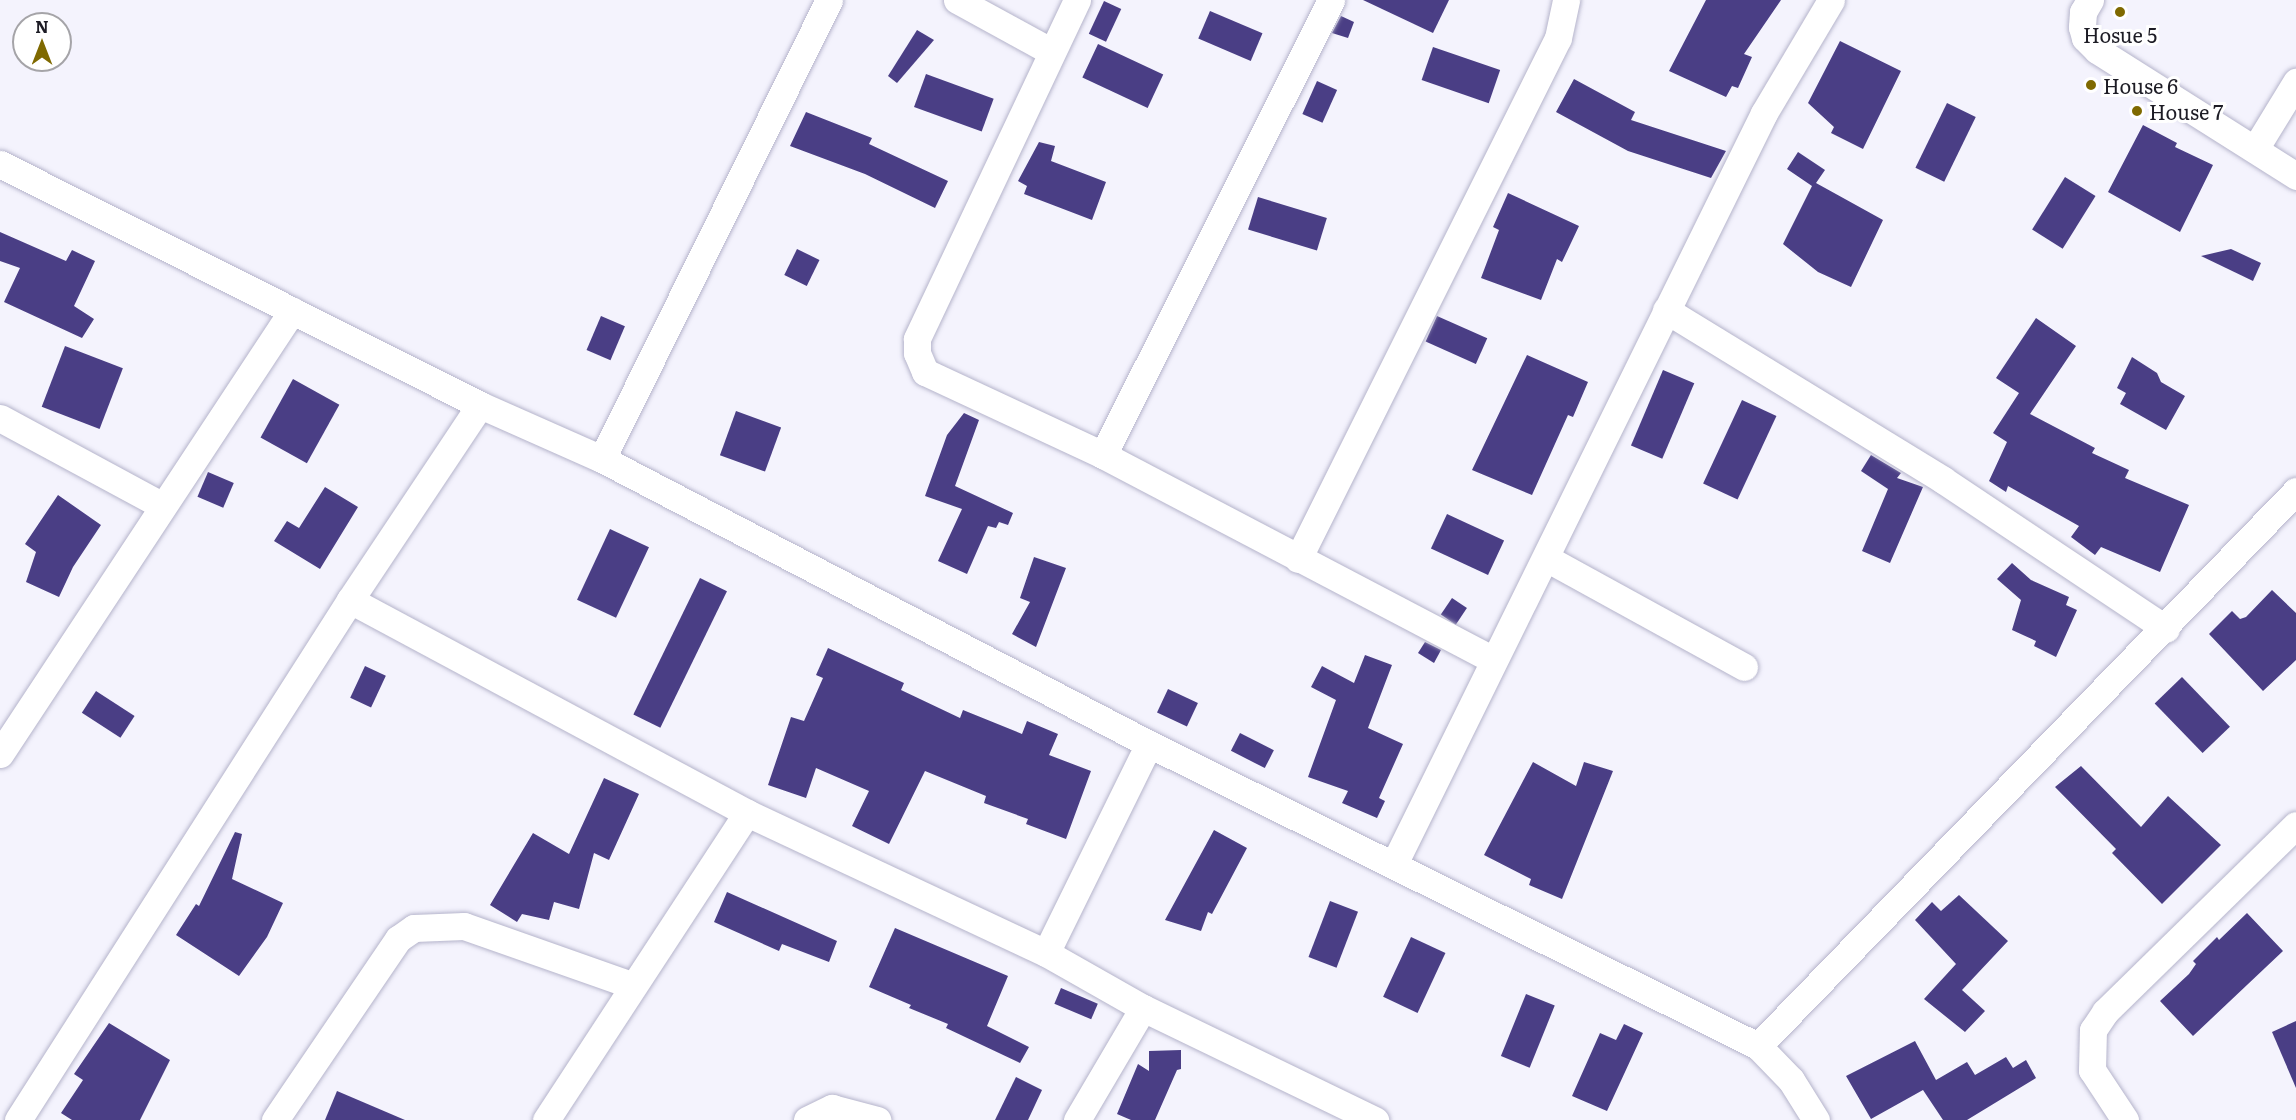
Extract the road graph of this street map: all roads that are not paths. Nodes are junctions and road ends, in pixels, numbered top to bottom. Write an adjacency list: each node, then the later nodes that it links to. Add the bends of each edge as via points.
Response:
1 (829, 0): 18 (street)
2 (957, 0): 8 (street)
3 (1077, 0): 8 (street)
4 (1331, 0): 17 (street)
5 (1566, 0): 22 (street, via 1558,38)
6 (1831, 0): 14 (street, via 1764,113)
7 (2090, 0): 10 (street, via 2083,12 2082,27 2097,50)
8 (1050, 51): 17 (street, via 917,339 917,353 926,372)
9 (2296, 82): 10 (street)
10 (2254, 150): 12 (street)
11 (0, 164): 13 (street)
12 (2296, 176)
13 (292, 310): 15 (street); 20 (street)
14 (1666, 310): 21 (street); 24 (street, via 1943,480)
15 (480, 405): 18 (street); 23 (street)
16 (0, 418): 20 (street)
17 (1103, 455): 22 (street)
18 (602, 459): 27 (street)
19 (2296, 491): 24 (street)
20 (163, 506): 28 (street)
21 (1546, 558): 25 (street); 26 (street)
22 (1298, 559): 25 (street)
23 (350, 600): 29 (street); 36 (street)
24 (2166, 629): 35 (street)
25 (1494, 660): 31 (street)
26 (1744, 667)
27 (1149, 744): 31 (street); 32 (street)
28 (0, 754)
29 (747, 813): 32 (street); 33 (street)
30 (2296, 825): 44 (street, via 2105,1012 2093,1030 2092,1070)
31 (1394, 864): 35 (street)
32 (1046, 953): 34 (street)
33 (632, 985): 37 (street, via 464,926 414,928 398,939); 38 (street)
34 (1143, 1008): 41 (street); 42 (street)
35 (1758, 1046): 43 (street, via 1791,1080)
36 (18, 1120)
37 (275, 1120)
38 (546, 1120)
39 (807, 1120): 40 (street, via 832,1108)
40 (877, 1120)
41 (1077, 1120)
42 (1375, 1120)
43 (1815, 1120)
44 (2125, 1120)

